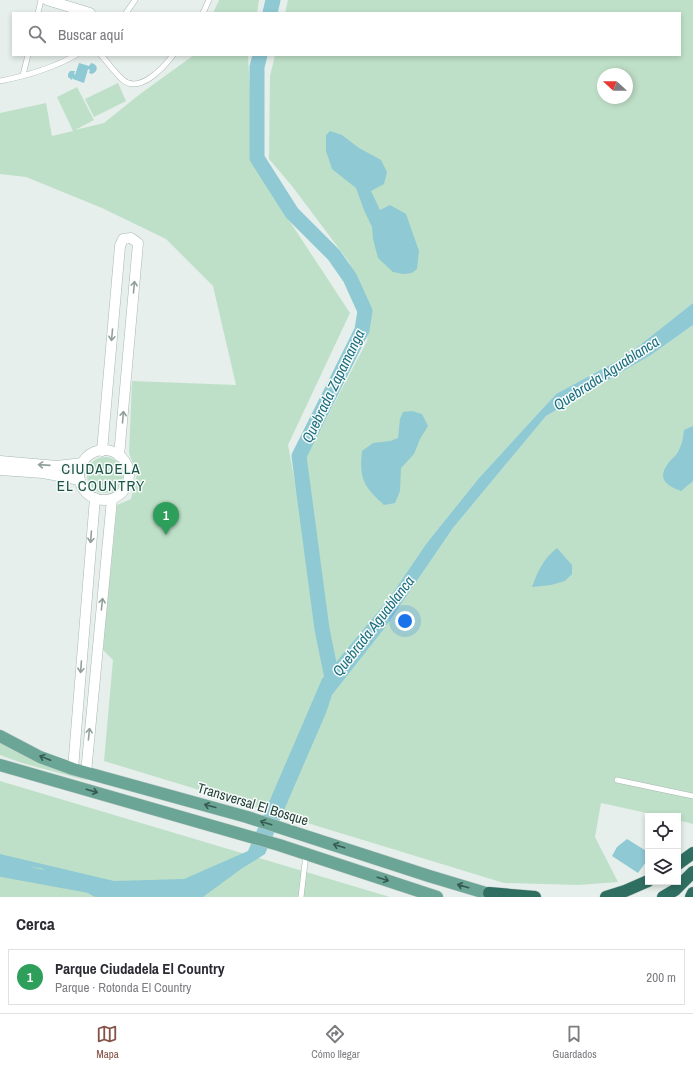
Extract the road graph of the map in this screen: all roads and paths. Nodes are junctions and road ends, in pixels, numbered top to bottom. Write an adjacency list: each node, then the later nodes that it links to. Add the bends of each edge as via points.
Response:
1 (41, 0): 6 (lane)
2 (47, 0): 5 (street)
3 (136, 0): 7 (lane)
4 (209, 0): 8 (lane)
5 (78, 11)
6 (38, 12)
7 (127, 12)
8 (203, 12)
9 (28, 56): 13 (lane)
10 (74, 56): 13 (lane, via 63,63)
11 (102, 56): 12 (lane, via 124,81 136,85 153,76)
12 (172, 56)
13 (23, 75): 14 (lane)
14 (0, 81)
15 (102, 451): 16 (street, via 114,452); 16 (street, one-way to 15, via 138,243 131,238 123,239 120,246); 18 (street, via 91,454)
16 (119, 456): 22 (street, via 127,465 129,476 122,493)
17 (0, 461): 18 (street, one-way to 17, via 57,466)
18 (83, 463): 20 (street)
19 (0, 470): 20 (street, via 43,473)
20 (80, 480): 21 (street, via 85,491)
21 (94, 498): 22 (street); 25 (street, one-way to 25)
22 (112, 499): 26 (street, one-way to 22)
23 (0, 736): 25 (main road, Transversal El Bosque, one-way to 23, via 40,757)
24 (0, 765): 30 (main road, one-way to 30)
25 (73, 770): 26 (main road, Transversal El Bosque)
26 (86, 773): 34 (main road, Transversal El Bosque, one-way to 26, via 247,817)
27 (617, 780): 28 (lane)
28 (693, 796)
29 (693, 853): 31 (highway)
30 (306, 854): 36 (lane); 37 (main road, one-way to 37)
31 (681, 862)
32 (693, 872): 41 (highway, via 675,890)
33 (645, 882): 40 (highway)
34 (488, 893): 38 (main road, Transversal El Bosque); 39 (highway)
35 (693, 893): 42 (highway)
36 (301, 897)
37 (437, 897)
38 (500, 897)
39 (535, 897)
40 (606, 897)
41 (662, 897)
42 (691, 897)

